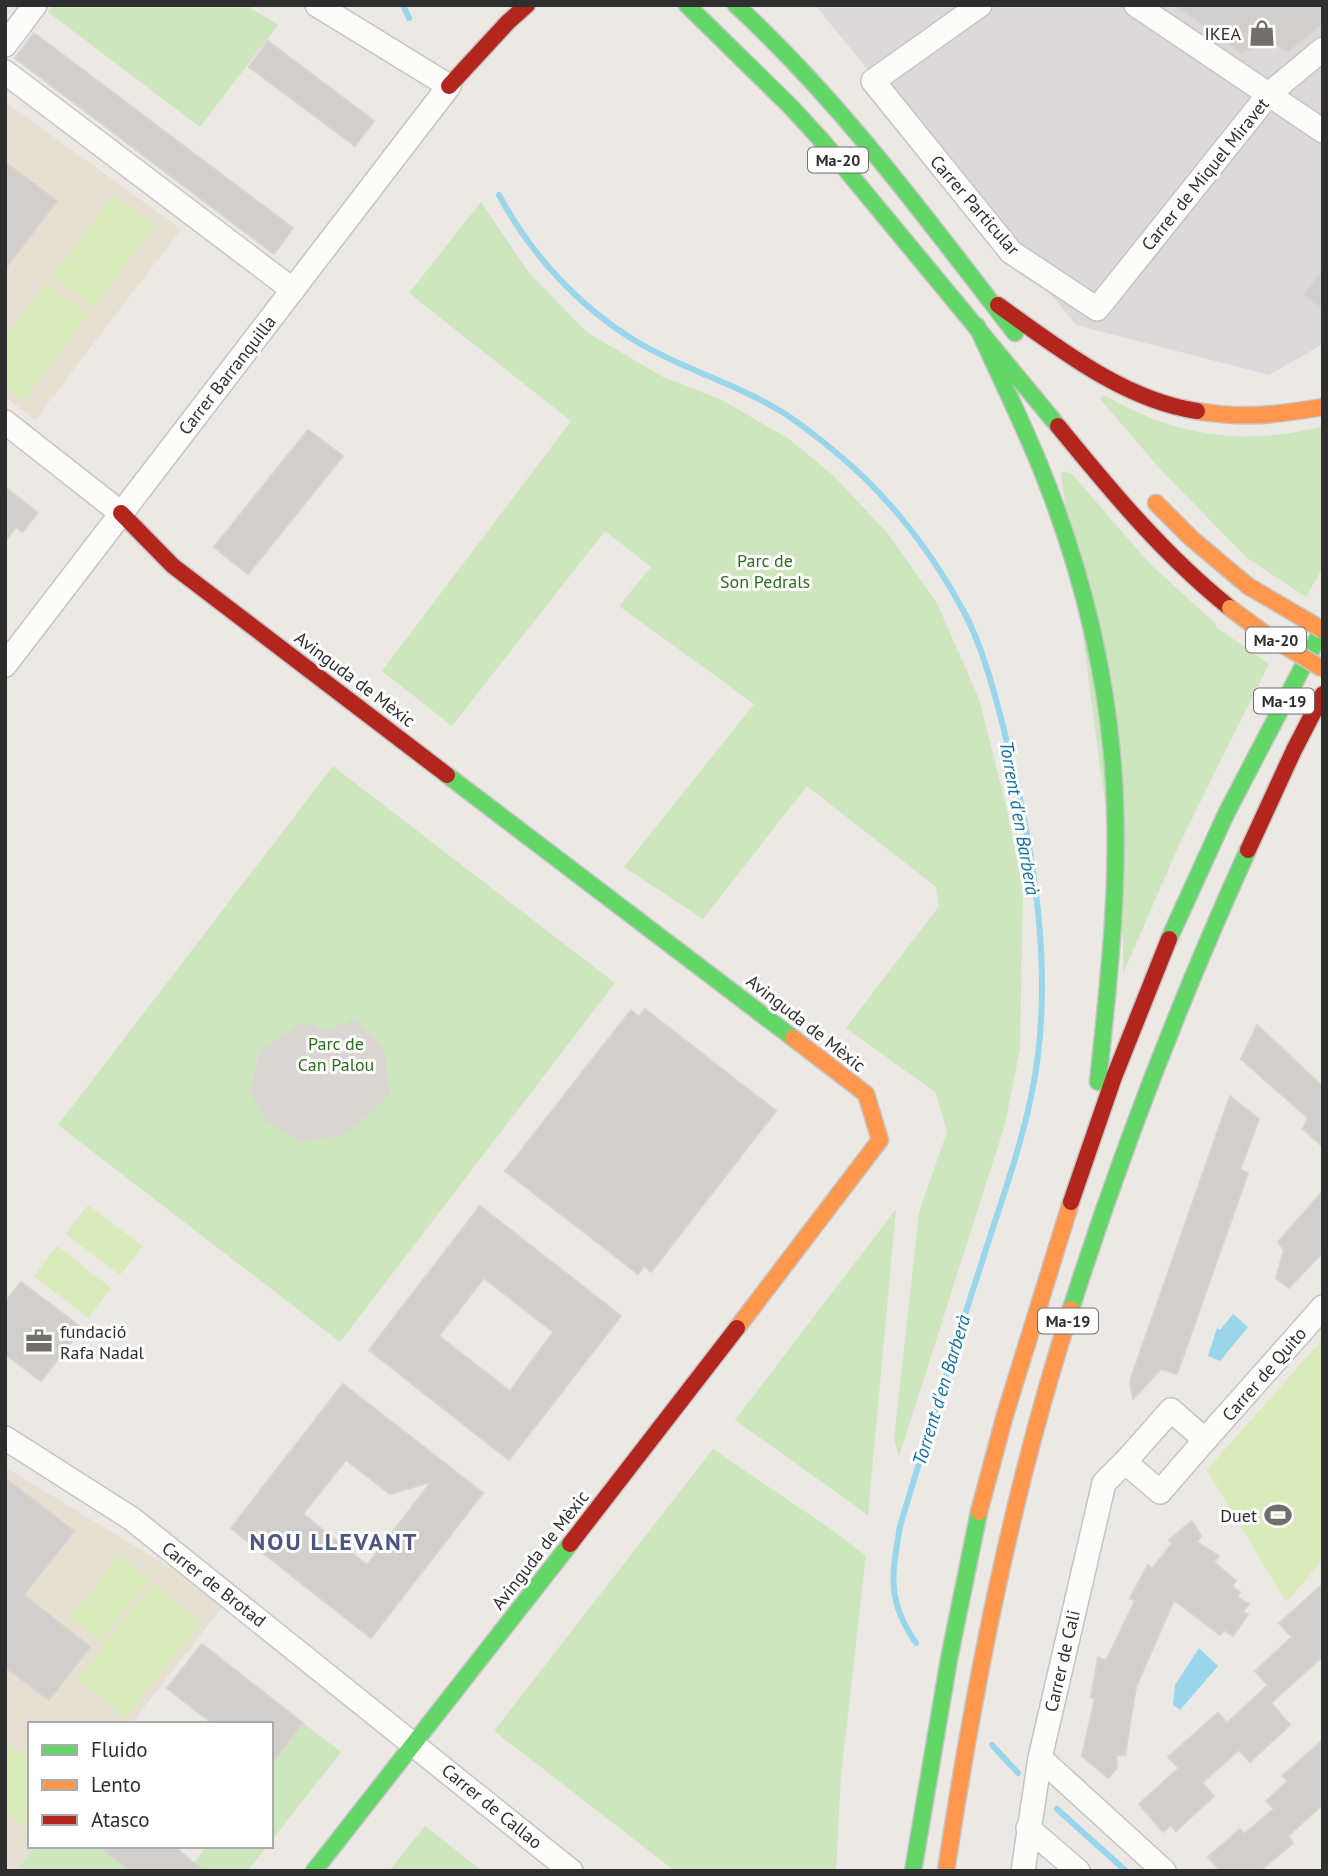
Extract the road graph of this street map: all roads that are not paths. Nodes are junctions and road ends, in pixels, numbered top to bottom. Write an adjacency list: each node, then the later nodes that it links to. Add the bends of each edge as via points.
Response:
1 (35, 5): 9 (street)
2 (317, 5): 12 (street)
3 (527, 5): 12 (main road)
4 (687, 5): 18 (main road, Ma-20, via 792,108)
5 (736, 5): 16 (main road, Ma-20, via 790,56 873,149)
6 (980, 5): 17 (street, Carrer Particular, via 873,81 1011,252)
7 (1136, 5): 13 (street)
8 (484, 26): 12 (main road)
9 (5, 45)
10 (1323, 49): 13 (street, Carrer de Miquel Miravet)
11 (5, 72): 15 (street)
12 (449, 86): 15 (street, Carrer Barranquilla)
13 (1269, 94): 14 (street); 17 (street, Carrer de Miquel Miravet)
14 (1323, 131)
15 (293, 290): 23 (street, Carrer Barranquilla)
16 (988, 298): 19 (main road, Ma-20); 20 (main road, via 1105,377 1170,407 1247,419)
17 (1097, 309)
18 (977, 326): 27 (main road, Ma-20, bridge, via 1124,506 1194,579 1265,634); 29 (main road, via 1051,496 1091,633 1108,717 1115,791 1115,872)
19 (1029, 350)
20 (1323, 407)
21 (5, 422): 23 (street)
22 (1141, 487): 24 (main road, Ma-20, bridge, via 1248,586)
23 (121, 513): 25 (street, Carrer Barranquilla); 34 (main road, Avinguda de Mèxic, via 173,566 862,1090 880,1140)
24 (1323, 629): 29 (main road, Ma-19, via 1181,911)
25 (14, 636): 26 (street, Carrer Barranquilla)
26 (5, 665)
27 (1323, 669)
28 (1323, 694): 40 (main road, Ma-19, via 1180,1003 1102,1214 1008,1539)
29 (1091, 1143): 39 (main road, Ma-19, via 1026,1345 975,1530)
30 (1323, 1307): 32 (street, Carrer de Quito)
31 (5, 1438): 34 (street, Carrer de Brotad, via 132,1519)
32 (1205, 1440): 33 (street, via 1171,1410); 33 (street, Carrer de Quito, via 1160,1492)
33 (1125, 1462): 35 (street, Carrer de Cali, via 1104,1483)
34 (414, 1742): 37 (main road, Avinguda de Mèxic); 38 (street, Carrer de Callao)
35 (1040, 1758): 36 (street, Carrer de Cali); 43 (street)
36 (1028, 1828): 41 (street, Carrer de Cali); 42 (street)
37 (314, 1871)
38 (571, 1871)
39 (914, 1871)
40 (946, 1871)
41 (1023, 1871)
42 (1078, 1871)
43 (1164, 1871)

